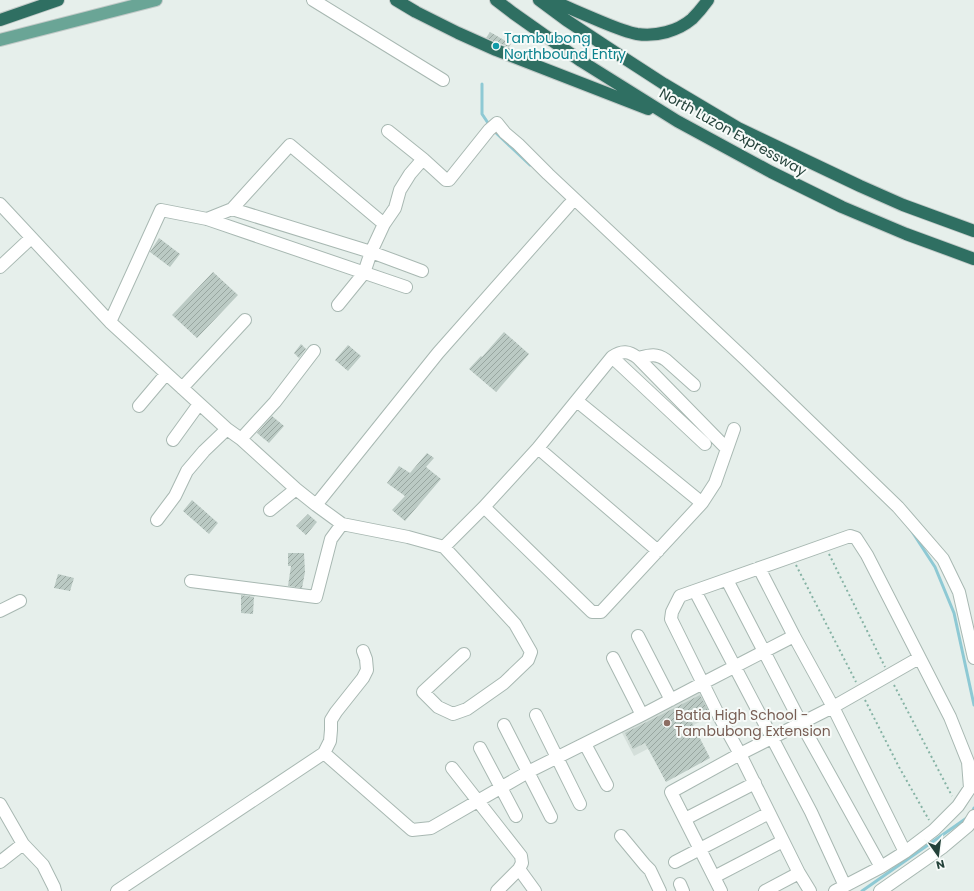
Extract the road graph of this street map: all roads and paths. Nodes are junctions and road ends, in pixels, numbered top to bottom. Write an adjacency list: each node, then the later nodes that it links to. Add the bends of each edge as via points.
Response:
1 (58, 0): 9 (highway)
2 (156, 0): 10 (main road)
3 (313, 0): 11 (street)
4 (396, 0): 12 (highway, via 496,50)
5 (496, 0): 12 (highway, North Luzon Expressway, via 581,61)
6 (539, 0): 20 (highway, North Luzon Expressway, via 664,84 738,128 903,206)
7 (552, 0): 8 (highway, via 627,31 652,35 684,25)
8 (708, 0)
9 (0, 20)
10 (0, 40)
11 (442, 80)
12 (677, 121): 23 (highway, North Luzon Expressway, via 842,207)
13 (388, 131): 14 (street)
14 (423, 159): 19 (street, via 405,181 395,208); 69 (street, via 449,180 497,123 898,507 944,559 959,592)
15 (0, 204): 21 (street)
16 (569, 205): 49 (street, via 438,353)
17 (232, 209): 18 (street); 19 (street, via 290,145); 22 (street)
18 (206, 219): 26 (street); 30 (street, via 161,210)
19 (384, 224): 22 (street)
20 (974, 231)
21 (31, 238): 24 (street); 30 (street)
22 (371, 252): 25 (street); 26 (street)
23 (974, 259)
24 (0, 267)
25 (422, 271)
26 (364, 272): 27 (street); 28 (street)
27 (406, 287)
28 (338, 306)
29 (245, 320): 36 (street)
30 (110, 322): 34 (street)
31 (314, 351): 42 (street, via 275,402)
32 (612, 357): 33 (street, via 623,352); 37 (street); 44 (street)
33 (638, 358): 35 (street, via 653,355 662,357); 46 (street)
34 (166, 374): 36 (street); 39 (street)
35 (694, 385)
36 (182, 388): 38 (street)
37 (577, 401): 45 (street); 48 (street)
38 (199, 404): 40 (street); 43 (street)
39 (139, 406)
40 (227, 429): 42 (street); 52 (street, via 187,471)
41 (734, 429): 46 (street)
42 (241, 439): 47 (street)
43 (173, 440)
44 (705, 444)
45 (538, 448): 50 (street); 55 (street)
46 (727, 448): 48 (street, via 715,483)
47 (296, 489): 49 (street); 51 (street)
48 (702, 503): 55 (street)
49 (316, 505): 53 (street)
50 (484, 507): 54 (street); 55 (street, via 592,612 601,612)
51 (270, 510)
52 (157, 520)
53 (342, 524): 54 (street); 58 (street, via 331,539 316,598)
54 (444, 547): 66 (street, via 514,624 531,652 528,660 504,683 467,709 453,714 438,707 423,692)
55 (658, 552)
56 (759, 568): 57 (street); 63 (street); 68 (street, via 850,536 856,538)
57 (727, 580): 59 (street); 65 (street)
58 (191, 582)
59 (694, 591): 70 (street); 71 (street, via 680,596 671,619)
60 (20, 601): 61 (street)
61 (0, 611)
62 (638, 636): 72 (street)
63 (794, 636): 65 (street); 73 (street)
64 (363, 650): 81 (street, via 366,670 363,678 333,716 330,741)
65 (764, 652): 70 (street); 76 (street)
66 (464, 654)
67 (613, 658): 75 (street)
68 (920, 658): 73 (street); 101 (street, via 950,718 968,762 970,788 958,806 934,830)
69 (974, 658)
70 (734, 666): 71 (street); 78 (street)
71 (703, 683): 72 (street); 82 (street)
72 (671, 700): 75 (street)
73 (833, 707): 76 (street); 101 (street)
74 (536, 715): 83 (street)
75 (642, 715): 79 (street)
76 (801, 723): 78 (street); 104 (street)
77 (504, 725): 85 (street)
78 (772, 738): 82 (street); 108 (street, via 811,812)
79 (584, 744): 83 (street); 87 (street)
80 (480, 748): 88 (street)
81 (324, 753): 89 (street, via 412,830 431,828); 110 (street)
82 (740, 754): 86 (street); 96 (street, via 671,792)
83 (557, 758): 85 (street); 91 (street)
84 (452, 768): 89 (street)
85 (528, 772): 88 (street); 95 (street)
86 (754, 783): 92 (street); 96 (street)
87 (607, 785)
88 (501, 788): 89 (street); 93 (street)
89 (477, 801): 105 (street, via 521,856 522,863)
90 (0, 804): 99 (street)
91 (580, 804)
92 (769, 813): 98 (street); 100 (street)
93 (516, 816)
94 (974, 816): 117 (street, via 968,826 944,847)
95 (551, 817)
96 (685, 819): 100 (street)
97 (621, 836): 113 (street, via 650,870)
98 (783, 841): 106 (street); 107 (street)
99 (23, 844): 102 (street); 109 (street, via 43,865)
100 (700, 850): 103 (street); 107 (street)
101 (905, 852): 104 (street)
102 (0, 862)
103 (675, 862)
104 (881, 867): 108 (street)
105 (519, 869): 111 (street); 112 (street)
106 (799, 873): 115 (street); 116 (street)
107 (714, 877): 114 (street)
108 (840, 888)
109 (55, 891)
110 (117, 891)
111 (497, 891)
112 (535, 891)
113 (660, 891)
114 (721, 891)
115 (765, 891)
116 (810, 891)
117 (880, 891)

